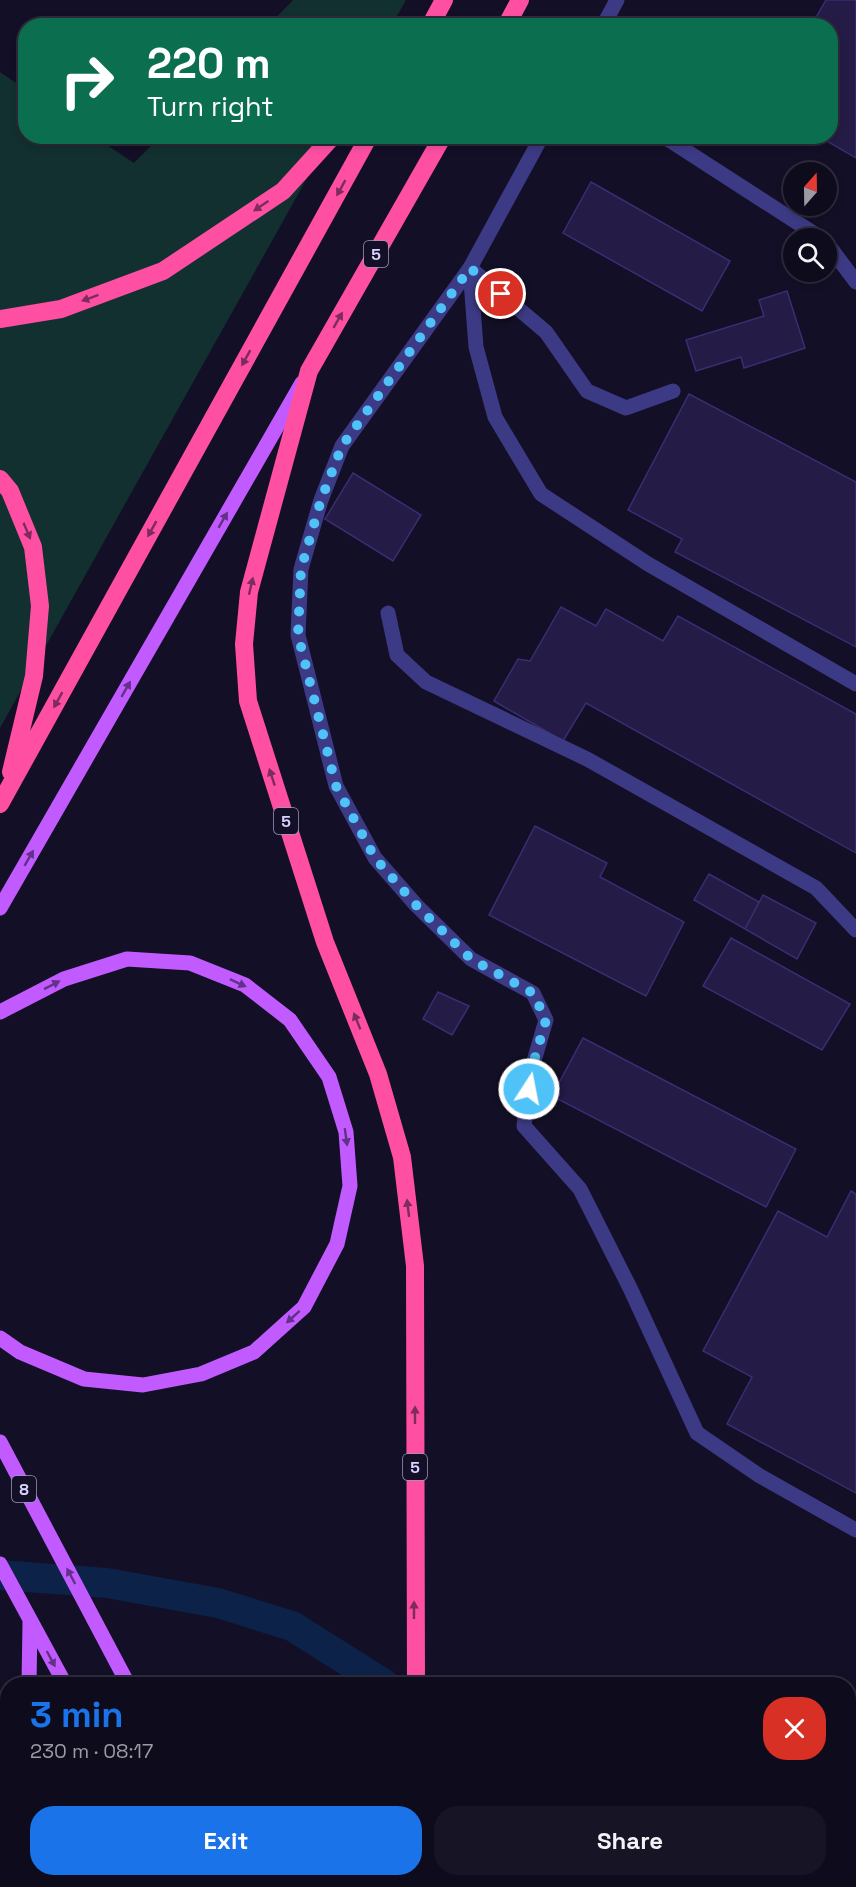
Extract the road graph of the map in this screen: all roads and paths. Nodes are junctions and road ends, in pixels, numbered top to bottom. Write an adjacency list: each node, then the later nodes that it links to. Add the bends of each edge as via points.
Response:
1 (444, 0): 4 (highway)
2 (520, 0): 5 (highway)
3 (617, 0): 6 (street)
4 (434, 18)
5 (510, 18)
6 (607, 18)
7 (326, 144): 16 (highway, one-way to 16, via 283,191 163,271 61,309)
8 (365, 144): 22 (highway, one-way to 22)
9 (438, 144): 17 (highway, 5, one-way to 9)
10 (538, 144): 14 (street)
11 (675, 144): 12 (street)
12 (806, 228)
13 (837, 257): 15 (street)
14 (470, 268): 18 (street, via 546,332 586,391 626,408); 21 (street, via 476,347 495,417 541,494 648,564); 28 (street, via 342,446 301,569 298,635 336,786 375,858 416,905 471,959 533,993 546,1020 531,1071 524,1126 580,1189 697,1433 760,1476)
15 (856, 282)
16 (0, 319)
17 (309, 370): 23 (main road, one-way to 17); 34 (highway, 5, one-way to 17, via 415,1266 402,1157 378,1074 325,942 248,700 244,644 249,592)
18 (674, 391)
19 (0, 479): 22 (highway, one-way to 22, via 10,491 33,547 40,606 34,676)
20 (388, 613): 24 (street, via 397,655 426,682 587,759 816,888)
21 (856, 684)
22 (2, 800)
23 (0, 909)
24 (856, 930)
25 (0, 1012): 26 (main road, one-way to 26, via 64,979 127,959 190,963 245,985 290,1020 329,1077 346,1132 350,1186 337,1244 304,1307 254,1353 201,1374 143,1385 84,1379 20,1352)
26 (0, 1338)
27 (0, 1442): 33 (main road, 8, one-way to 27)
28 (856, 1530)
29 (0, 1564): 30 (main road)
30 (30, 1619): 31 (main road); 32 (main road, one-way to 32)
31 (30, 1677)
32 (61, 1677)
33 (124, 1677)
34 (416, 1677)

